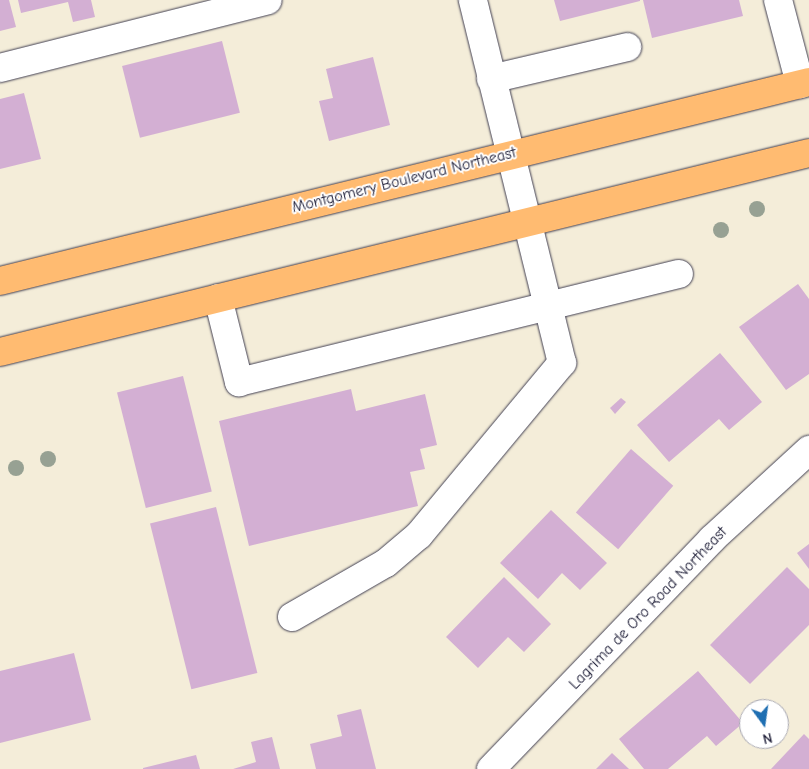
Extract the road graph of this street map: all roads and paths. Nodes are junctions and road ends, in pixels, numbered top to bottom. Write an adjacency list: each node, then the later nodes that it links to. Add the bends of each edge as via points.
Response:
1 (268, 0): 5 (street)
2 (473, 0): 6 (street)
3 (778, 0): 7 (street)
4 (626, 46): 6 (street)
5 (0, 68)
6 (491, 79): 9 (street)
7 (804, 83): 9 (main road, Montgomery Boulevard Northeast)
8 (809, 153): 10 (main road)
9 (509, 154): 10 (street); 12 (main road, Montgomery Boulevard Northeast)
10 (526, 222): 13 (main road); 14 (street)
11 (679, 274): 14 (street)
12 (0, 281)
13 (218, 298): 14 (street, via 240,382); 15 (main road)
14 (548, 306): 17 (street, via 562,363 556,371 419,535 386,563)
15 (0, 352)
16 (809, 450): 18 (street, Lagrima de Oro Road Northeast, via 712,539)
17 (292, 617)
18 (491, 769)

